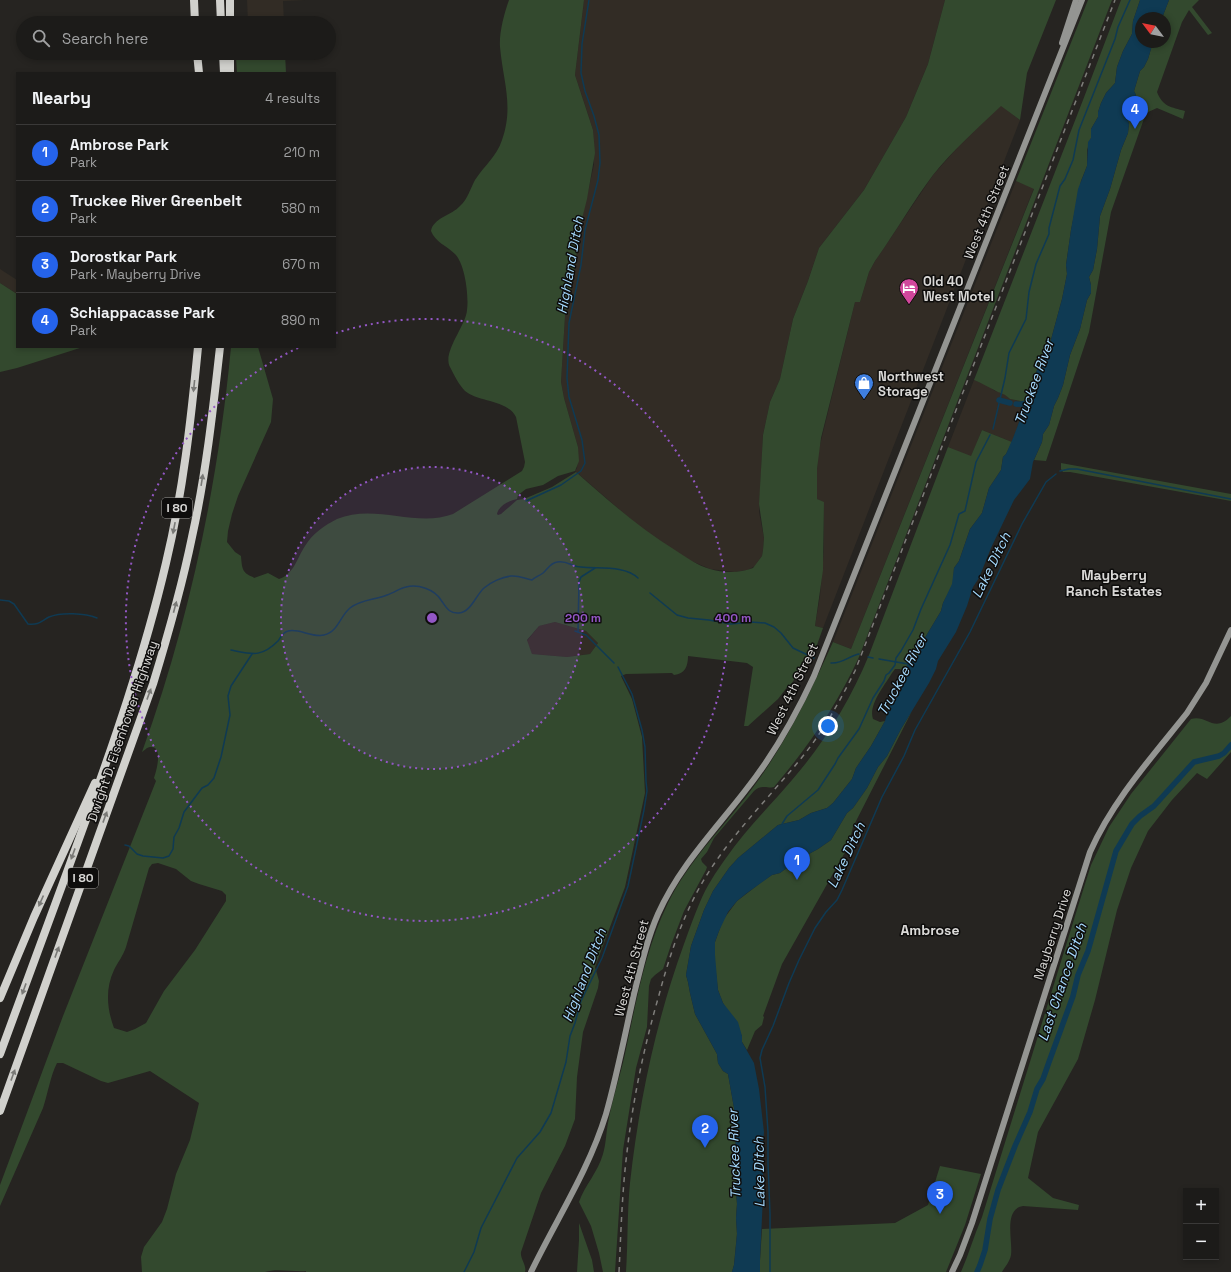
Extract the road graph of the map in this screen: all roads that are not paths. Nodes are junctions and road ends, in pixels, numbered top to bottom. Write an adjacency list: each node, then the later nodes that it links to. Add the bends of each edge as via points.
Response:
1 (194, 0): 6 (highway)
2 (220, 0): 7 (highway)
3 (230, 0): 8 (highway)
4 (1076, 0): 15 (main road, West 4th Street)
5 (1082, 0): 15 (main road, West 4th Street)
6 (195, 16)
7 (221, 16)
8 (230, 16)
9 (198, 60): 12 (highway)
10 (223, 60): 13 (highway)
11 (230, 60): 14 (highway)
12 (199, 72)
13 (224, 72)
14 (230, 72)
15 (1045, 96): 23 (main road, West 4th Street, via 805,696 771,755 746,791 688,862 658,913 643,957 611,1093 597,1139)
16 (198, 348): 19 (highway, Dwight D. Eisenhower Highway / I 80, one-way to 19, via 184,469 172,540 145,646)
17 (220, 348): 22 (highway, Dwight D. Eisenhower Highway / I 80, one-way to 17, via 167,638 196,518 210,434)
18 (1231, 630): 24 (main road, Mayberry Drive, via 1194,702 1125,793 1093,845 972,1223)
19 (111, 752): 20 (highway, one-way to 20, via 34,916); 21 (highway, Dwight D. Eisenhower Highway / I 80, one-way to 21)
20 (0, 998)
21 (0, 1054)
22 (0, 1111)
23 (531, 1272)
24 (952, 1272)

